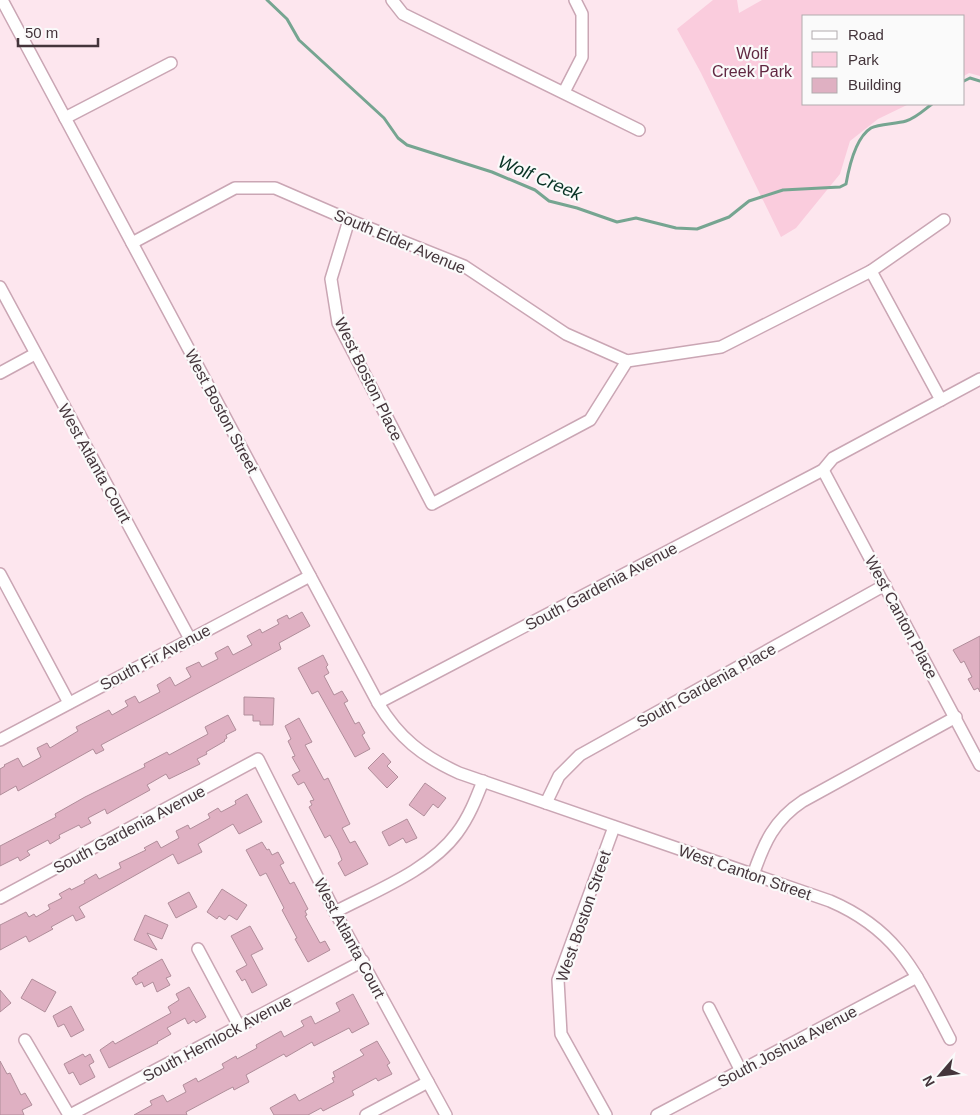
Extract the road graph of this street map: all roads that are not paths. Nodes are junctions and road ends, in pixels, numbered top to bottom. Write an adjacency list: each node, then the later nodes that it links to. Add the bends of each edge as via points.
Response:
1 (2, 0): 6 (street, West Boston Street)
2 (392, 0): 5 (street, via 403,14)
3 (575, 0): 5 (street, via 582,14 582,57)
4 (172, 63): 6 (street)
5 (564, 92): 7 (street)
6 (65, 118): 10 (street, West Boston Street)
7 (638, 130)
8 (350, 220): 10 (street, South Elder Avenue, via 275,188 235,188); 14 (street, South Elder Avenue, via 464,266 566,334); 14 (street, West Boston Place, via 331,280 338,323 432,504 590,420)
9 (944, 220): 11 (street)
10 (132, 243): 20 (street, West Boston Street)
11 (871, 271): 14 (street, via 721,347); 17 (street)
12 (0, 287): 13 (street, West Atlanta Court)
13 (35, 354): 15 (street); 22 (street, West Atlanta Court)
14 (627, 361)
15 (0, 373)
16 (980, 379): 17 (street, South Gardenia Avenue)
17 (941, 400): 18 (street, South Gardenia Avenue, via 833,458)
18 (823, 470): 21 (street, West Canton Place); 24 (street, South Gardenia Avenue)
19 (0, 574): 23 (street)
20 (310, 576): 22 (street, South Fir Avenue); 24 (street, West Boston Street)
21 (885, 586): 25 (street, West Canton Place); 30 (street, South Gardenia Place, via 580,754 559,776)
22 (190, 639): 23 (street, South Fir Avenue)
23 (69, 702): 26 (street, South Fir Avenue)
24 (378, 703): 29 (street, West Boston Street, via 397,730 427,757)
25 (956, 717): 28 (street, West Canton Place); 32 (street, via 790,810 773,829)
26 (0, 740)
27 (258, 759): 33 (street, South Gardenia Avenue); 34 (street, West Atlanta Court)
28 (980, 765)
29 (483, 781): 30 (street, West Canton Street); 34 (street, via 468,817 444,848 407,874)
30 (546, 803): 31 (street, West Canton Street)
31 (614, 827): 32 (street, West Canton Street); 47 (street, West Boston Street, via 558,980 561,1034)
32 (753, 875): 37 (street, West Canton Street, via 858,914 884,934)
33 (0, 898)
34 (335, 912): 36 (street, West Atlanta Court)
35 (198, 949): 39 (street)
36 (363, 961): 39 (street, South Hemlock Avenue); 43 (street, West Atlanta Court)
37 (917, 977): 40 (street, West Canton Street); 42 (street, South Joshua Avenue)
38 (709, 1008): 42 (street)
39 (239, 1026): 44 (street, South Hemlock Avenue)
40 (950, 1039)
41 (25, 1040): 44 (street)
42 (741, 1071): 48 (street, South Joshua Avenue)
43 (428, 1082): 45 (street); 46 (street, West Atlanta Court)
44 (70, 1115)
45 (366, 1115)
46 (446, 1115)
47 (606, 1115)
48 (657, 1115)

